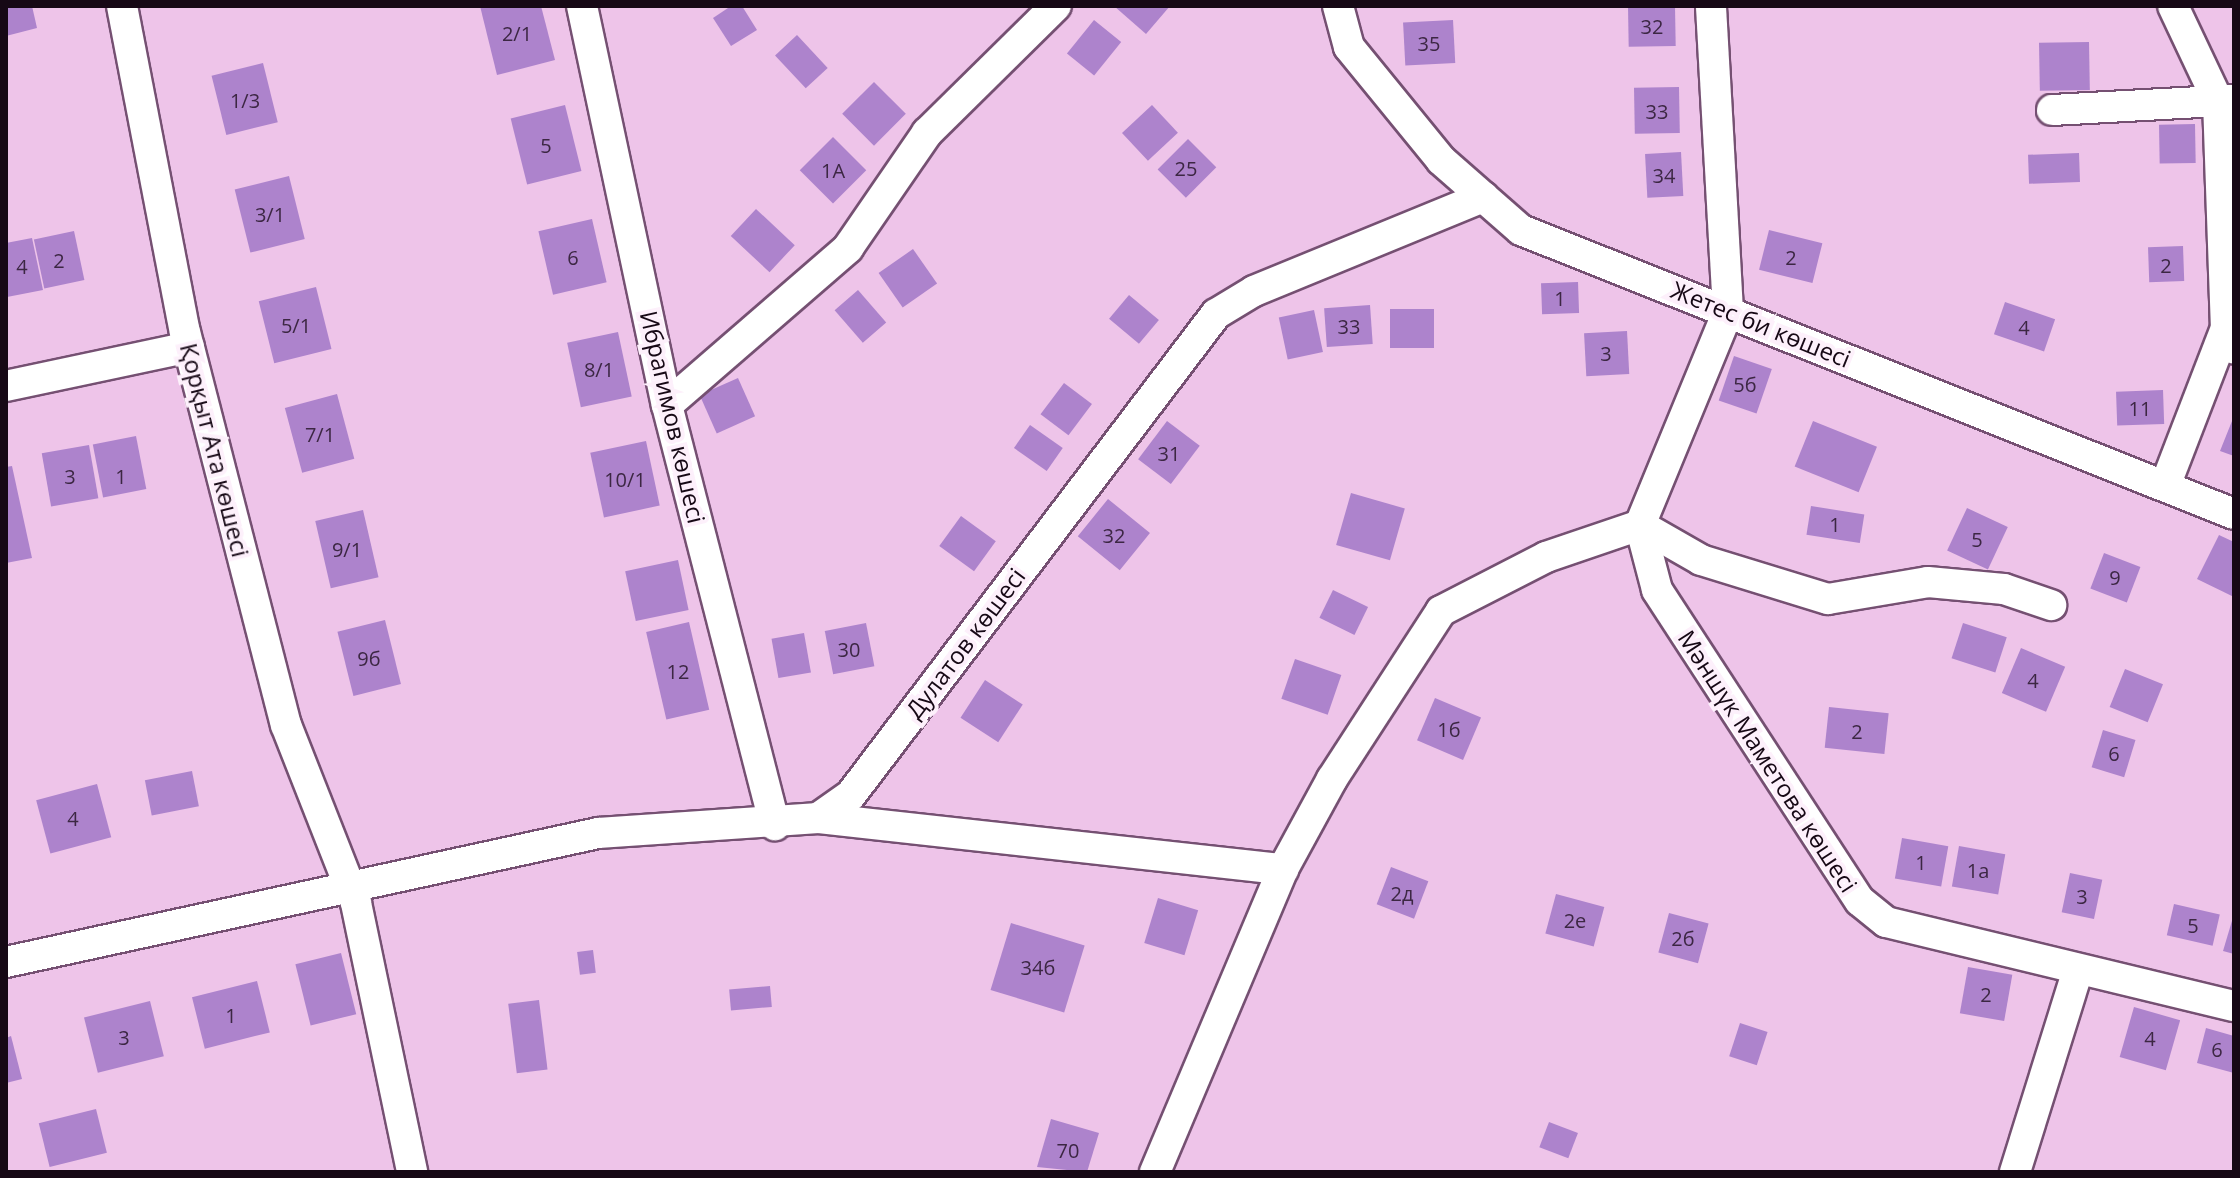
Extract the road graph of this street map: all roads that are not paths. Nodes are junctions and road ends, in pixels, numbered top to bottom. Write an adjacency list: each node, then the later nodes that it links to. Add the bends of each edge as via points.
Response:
1 (122, 6): 12 (street, Қорқыт Ата көшесі)
2 (582, 6): 14 (street, Ибрагимов көшесі)
3 (1056, 6): 14 (street, via 927,133 848,248)
4 (1338, 6): 9 (street, Жетес би көшесі, via 1349,47 1441,160)
5 (1711, 6): 10 (street)
6 (2173, 6): 7 (street)
7 (2226, 100): 8 (street); 11 (street)
8 (2052, 110)
9 (1483, 197): 10 (street, Жетес би көшесі, via 1521,230); 19 (street, Дулатов көшесі, via 1254,291 1216,314 850,796)
10 (1728, 311): 15 (street, Жетес би көшесі); 17 (street)
11 (2230, 338): 15 (street)
12 (189, 347): 13 (street); 22 (street, Қорқыт Ата көшесі, via 286,725)
13 (6, 386)
14 (667, 405): 20 (street, Ибрагимов көшесі)
15 (2165, 486): 16 (street, Жетес би көшесі)
16 (2234, 514)
17 (1640, 525): 18 (street, via 1701,560 1828,599 1928,582 2004,589); 21 (street, via 1546,557 1441,611); 24 (street, Мәншүк Маметова көшесі, via 1657,590 1860,901 1886,922 1921,934)
18 (2051, 605)
19 (818, 818): 20 (street, Дулатов көшесі); 21 (street)
20 (775, 825): 22 (street, Дулатов көшесі, via 598,833)
21 (1283, 869): 27 (street)
22 (349, 883): 23 (street); 26 (street, Қорқыт Ата көшесі)
23 (6, 962)
24 (2078, 970): 25 (street, Мәншүк Маметова көшесі); 28 (street)
25 (2234, 1006)
26 (412, 1172)
27 (1155, 1172)
28 (2015, 1172)

